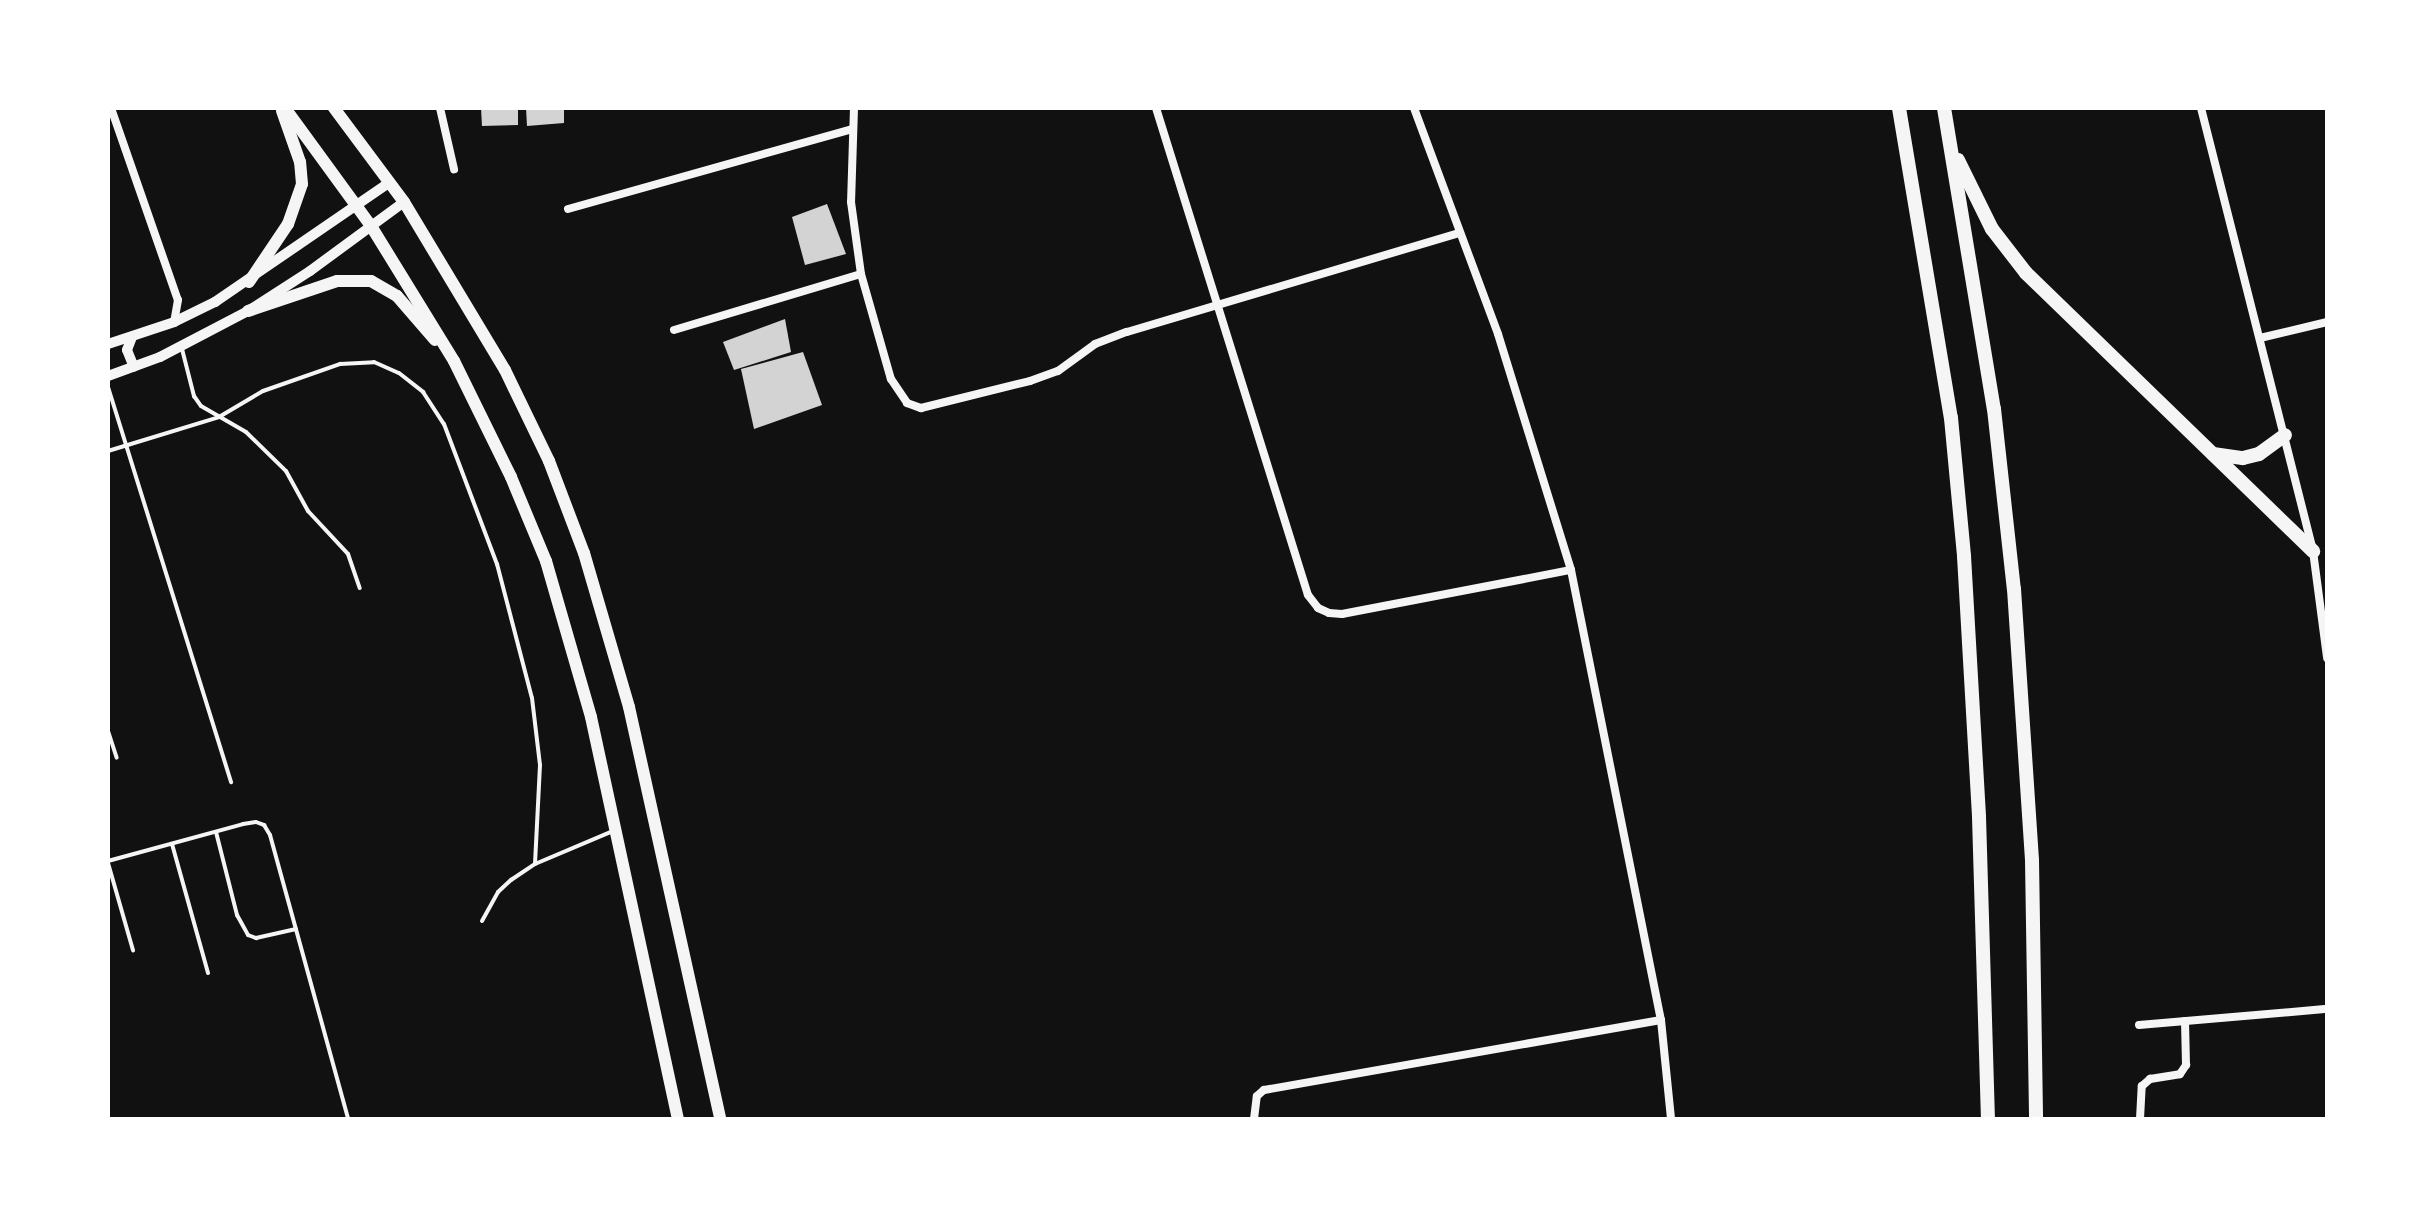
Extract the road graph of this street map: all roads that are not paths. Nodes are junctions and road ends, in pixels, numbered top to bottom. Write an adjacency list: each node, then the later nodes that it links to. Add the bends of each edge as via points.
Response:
1 (111, 108): 24 (street, via 178,300)
2 (283, 108): 16 (main road); 21 (main road, via 302,184 288,224)
3 (334, 108): 14 (main road)
4 (440, 108): 13 (street)
5 (854, 108): 11 (street)
6 (1156, 108): 22 (street)
7 (1414, 108): 19 (street)
8 (1899, 108): 66 (main road, via 1951,418 1964,556)
9 (1944, 108): 12 (main road)
10 (2201, 108): 28 (street)
11 (853, 129): 17 (street); 20 (street, via 851,202)
12 (1951, 144): 39 (main road, via 1992,229 2026,273); 67 (main road, via 1994,409 2018,634 2032,860)
13 (454, 169)
14 (390, 182): 15 (main road); 16 (street)
15 (404, 202): 18 (street); 63 (main road, via 505,370 549,461 584,553 629,707)
16 (358, 207): 18 (main road); 21 (street)
17 (568, 209)
18 (371, 226): 23 (street); 31 (main road)
19 (1460, 233): 22 (street); 41 (street, via 1498,334)
20 (861, 274): 22 (street, via 891,379 907,403 921,408 1030,381 1058,371 1095,344); 26 (street)
21 (249, 282): 24 (street)
22 (1219, 308): 41 (street, via 1308,595 1318,608 1342,614)
23 (248, 311): 30 (street); 31 (main road, via 337,281 371,281 397,296)
24 (174, 322): 27 (street)
25 (2327, 322): 28 (street)
26 (674, 330)
27 (132, 337): 29 (street); 32 (street, via 127,350)
28 (2260, 338): 36 (street)
29 (108, 344)
30 (181, 347): 32 (street); 35 (lane, via 194,396)
31 (454, 361): 48 (main road, via 546,561 588,704)
32 (134, 367): 33 (street)
33 (108, 376)
34 (108, 387): 37 (lane)
35 (219, 417): 37 (lane); 42 (lane, via 246,432 286,471 308,511 348,554); 52 (lane, via 263,391 340,364 374,362 423,392 444,424 497,564 532,698 540,765)
36 (2285, 435): 39 (main road, via 2259,454); 40 (street)
37 (126, 447): 38 (lane); 47 (lane)
38 (108, 451)
39 (2211, 454): 40 (main road)
40 (2320, 549): 43 (street)
41 (1571, 570): 58 (street)
42 (360, 588)
43 (2326, 643): 44 (street)
44 (2327, 658)
45 (108, 731): 46 (lane)
46 (117, 758)
47 (231, 782)
48 (616, 830): 52 (lane); 62 (main road)
49 (216, 831): 50 (lane); 54 (lane, via 264,825); 54 (lane, via 237,915 248,935)
50 (172, 844): 51 (lane); 56 (lane)
51 (108, 862): 55 (lane)
52 (535, 864): 53 (lane, via 498,892)
53 (482, 921)
54 (296, 929): 61 (lane)
55 (133, 950)
56 (208, 973)
57 (2327, 1009): 59 (street)
58 (1661, 1020): 64 (street, via 1264,1090 1257,1096); 65 (street)
59 (2185, 1021): 60 (street); 68 (street, via 2186,1065 2180,1074 2150,1079 2142,1086)
60 (2139, 1025)
61 (348, 1119)
62 (678, 1119)
63 (720, 1119)
64 (1254, 1119)
65 (1671, 1119)
66 (1988, 1119)
67 (2036, 1119)
68 (2140, 1119)

